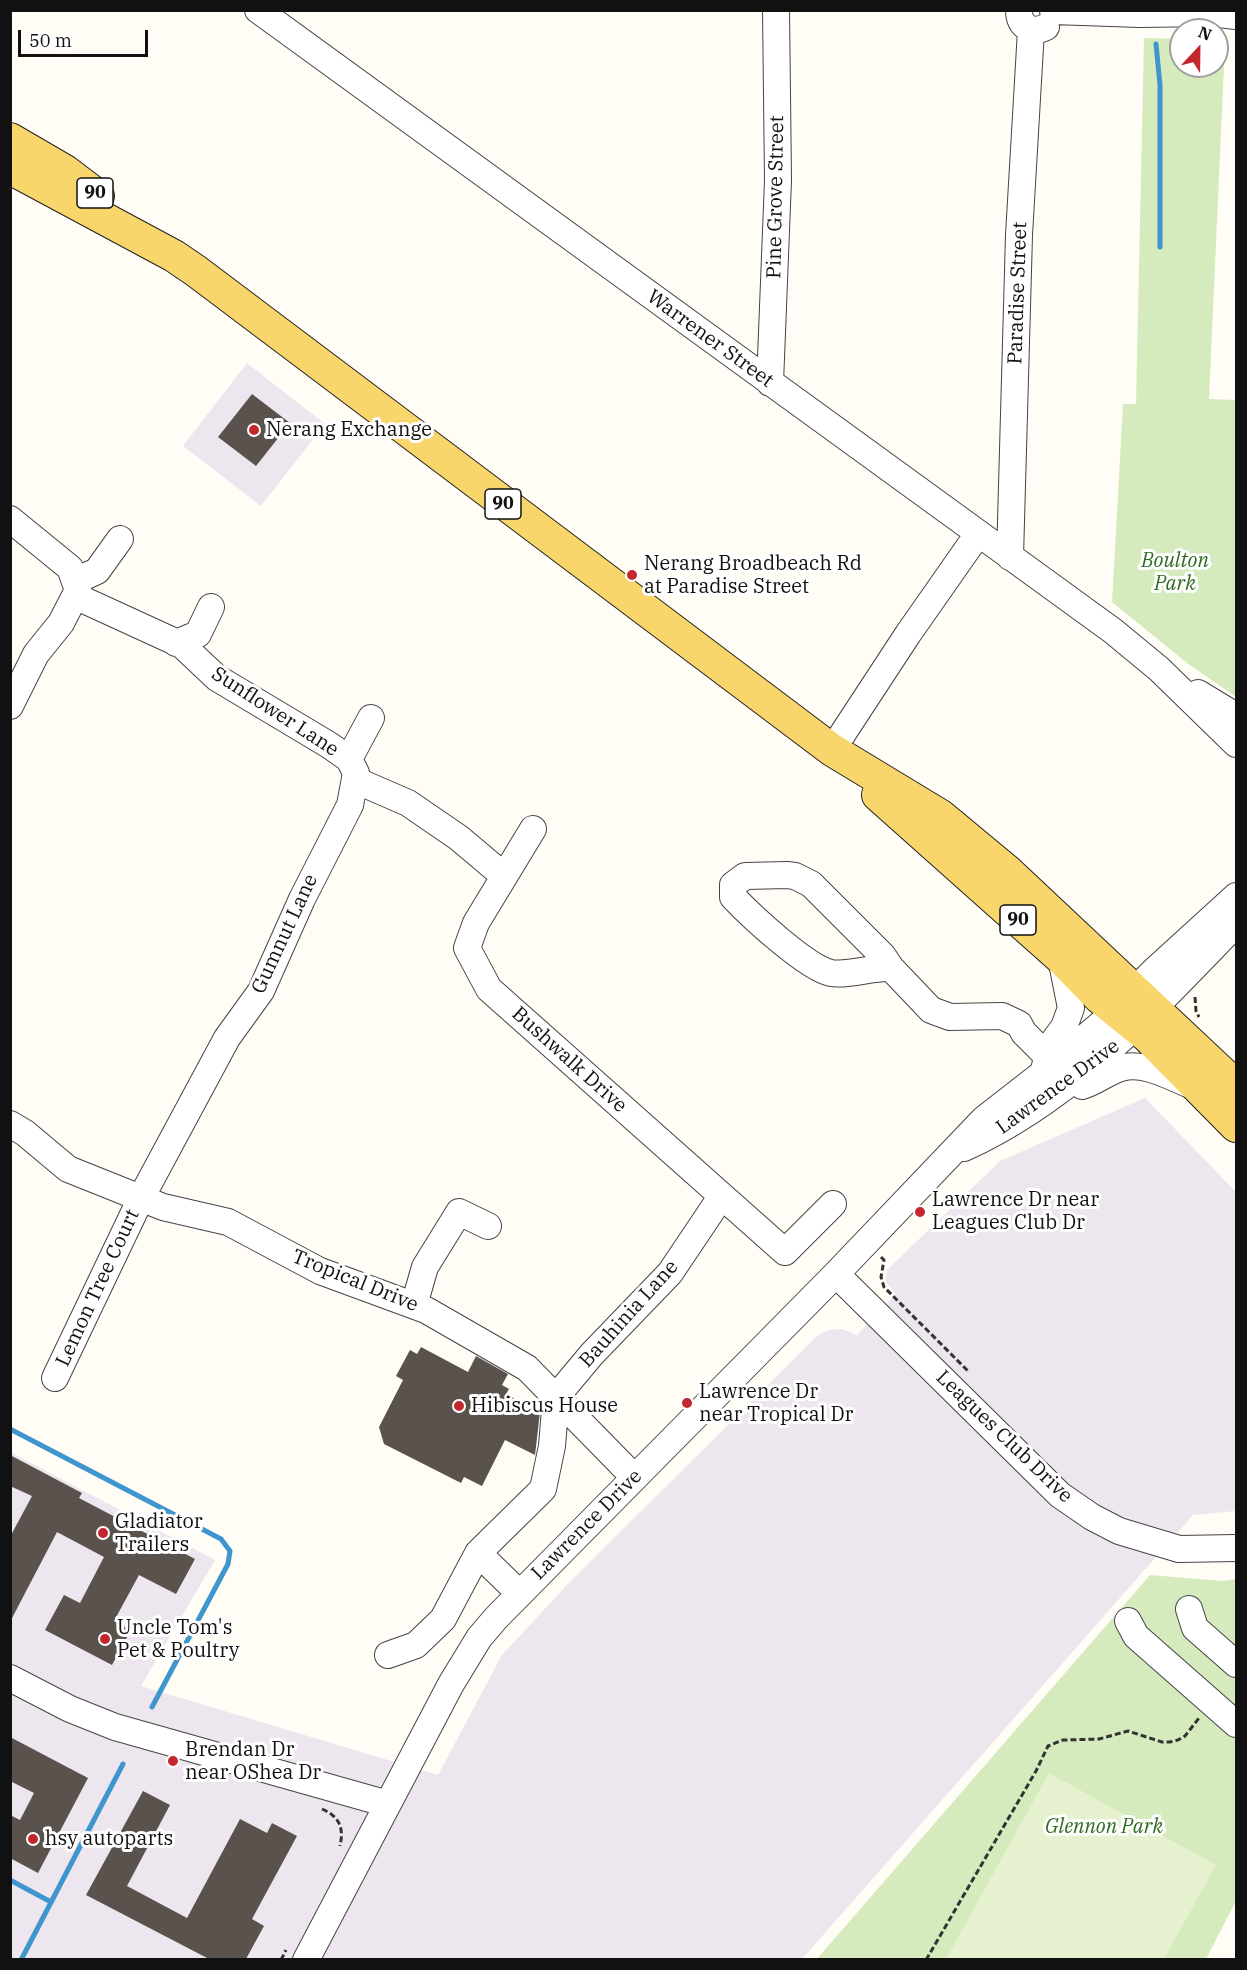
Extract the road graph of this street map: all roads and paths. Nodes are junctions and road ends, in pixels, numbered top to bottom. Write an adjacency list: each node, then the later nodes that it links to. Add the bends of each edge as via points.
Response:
1 (258, 10): 9 (street, Warrener Street)
2 (776, 10): 9 (street, Pine Grove Street, via 778,180)
3 (1053, 11): 4 (street); 5 (street, via 1051,21 1038,30)
4 (1236, 16)
5 (1025, 20): 13 (street, Paradise Street)
6 (10, 139): 8 (main road, 90, via 65,171)
7 (10, 168): 8 (main road, 90)
8 (174, 256): 22 (main road, 90)
9 (770, 383): 11 (street, Warrener Street)
10 (10, 519): 14 (street, Sunflower Lane, via 70,568)
11 (978, 534): 13 (street, Warrener Street); 22 (street)
12 (120, 539): 14 (street, via 97,571)
13 (1010, 557): 17 (street, Warrener Street)
14 (75, 589): 16 (street, Sunflower Lane); 18 (street, via 61,623 36,654)
15 (211, 607): 16 (street, via 198,634)
16 (176, 643): 23 (street, Sunflower Lane, via 217,678 329,745)
17 (1160, 669): 19 (street, Warrener Street); 21 (street, Warrener Street)
18 (10, 706)
19 (1236, 716)
20 (371, 718): 23 (street, Gumnut Lane)
21 (1236, 744)
22 (832, 750): 28 (main road, 90); 30 (main road, 90, via 941,816 1006,870)
23 (352, 770): 25 (street, Sunflower Lane, via 459,838); 37 (street, Gumnut Lane, via 350,806 307,888 261,991 227,1038)
24 (533, 829): 25 (street, Bushwalk Drive)
25 (504, 876): 36 (street, Bushwalk Drive, via 476,923 467,948 489,989)
26 (1236, 896): 30 (street)
27 (1236, 924): 30 (street)
28 (1061, 958): 30 (main road, 90, via 1099,997); 31 (street, via 1071,1008 1064,1027 1050,1046)
29 (891, 968): 29 (street, via 842,974 809,964 733,897 733,885 746,876 787,875 802,879 884,956); 31 (street, via 931,1010 950,1017 1002,1016 1015,1020)
30 (1135, 1009): 31 (street, Lawrence Drive); 32 (main road, 90); 33 (main road, 90)
31 (1050, 1074): 33 (street, via 1086,1085 1123,1067 1146,1067); 40 (street, Lawrence Drive, via 993,1135 952,1154)
32 (1236, 1086)
33 (1202, 1090): 35 (main road, 90)
34 (10, 1124): 37 (street, Tropical Drive, via 68,1169)
35 (1236, 1126)
36 (721, 1197): 38 (street, Bushwalk Drive, via 785,1252); 45 (street, Bauhinia Lane, via 670,1273)
37 (141, 1198): 42 (street, Tropical Drive, via 228,1222 320,1271); 44 (street, Lemon Tree Court)
38 (832, 1204)
39 (488, 1226): 42 (street, via 459,1212 425,1267)
40 (866, 1243): 41 (street, Lawrence Drive); 43 (path, via 884,1260 884,1287)
41 (836, 1274): 46 (street, Lawrence Drive); 47 (street, Leagues Club Drive, via 1060,1495 1092,1517 1119,1531 1179,1549)
42 (414, 1305): 45 (street, Tropical Drive, via 527,1368)
43 (970, 1374)
44 (55, 1378)
45 (556, 1397): 46 (street, Tropical Drive); 48 (street, via 543,1489)
46 (634, 1477): 49 (street, Lawrence Drive)
47 (1236, 1548)
48 (478, 1553): 49 (street); 52 (street, via 443,1619 416,1645)
49 (519, 1593): 57 (street, Lawrence Drive, via 467,1656)
50 (1189, 1609): 53 (street, via 1195,1628)
51 (1128, 1621): 55 (street, via 1136,1636)
52 (388, 1655)
53 (1236, 1664)
54 (10, 1678): 57 (street, via 115,1727)
55 (1212, 1703): 56 (street); 62 (path, via 1178,1740 1162,1742 1128,1731 1099,1739 1063,1740 1048,1746)
56 (1236, 1724)
57 (388, 1804): 60 (street, Lawrence Drive)
58 (315, 1806): 59 (path, via 339,1821 343,1829)
59 (340, 1847)
60 (296, 1954): 61 (path)
61 (281, 1959)
62 (926, 1959)

